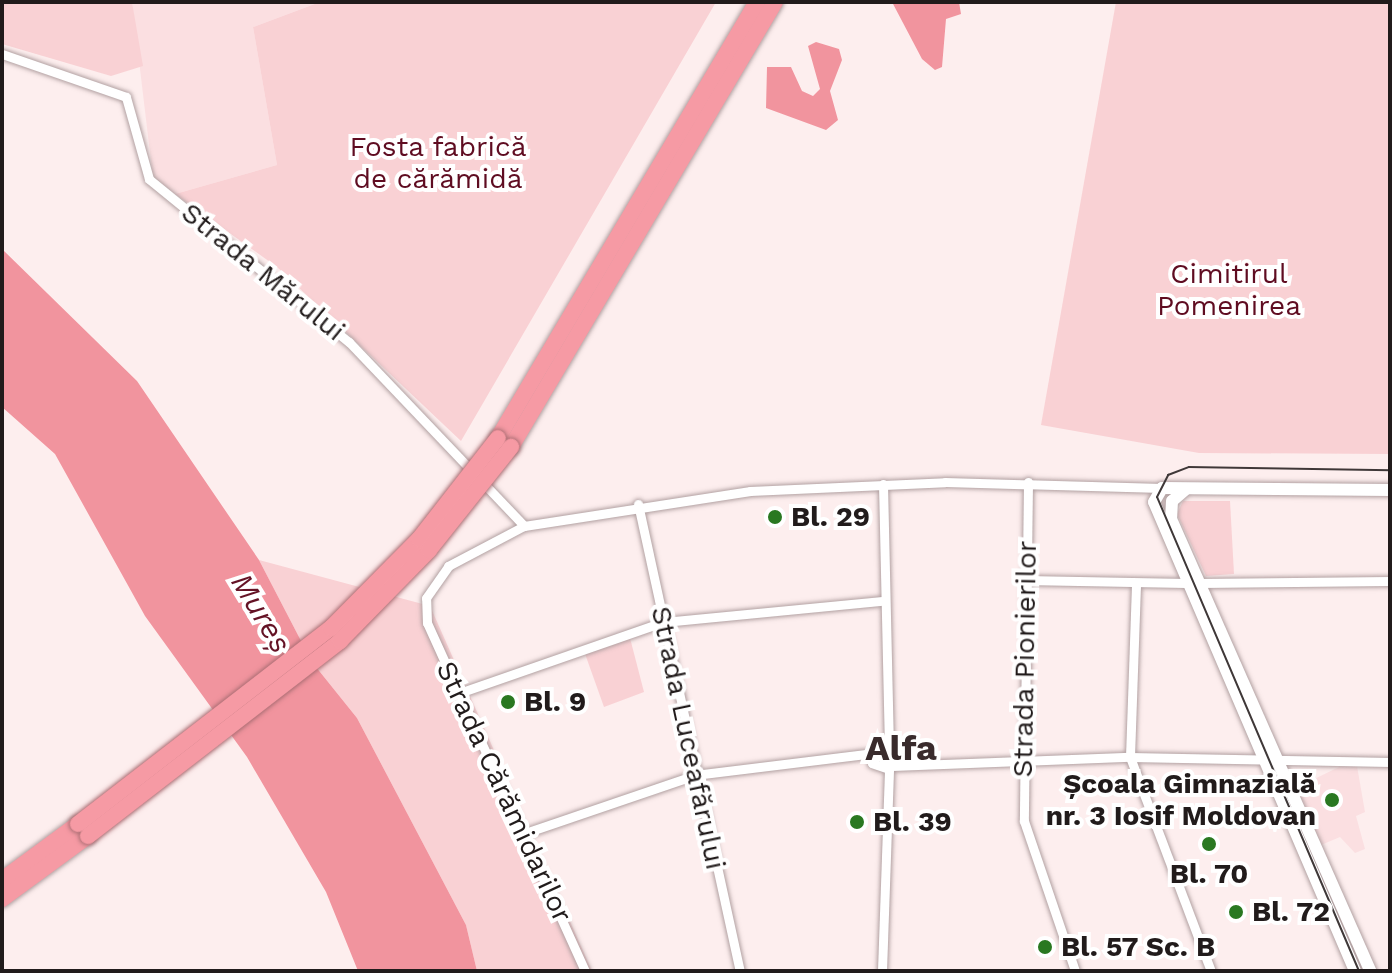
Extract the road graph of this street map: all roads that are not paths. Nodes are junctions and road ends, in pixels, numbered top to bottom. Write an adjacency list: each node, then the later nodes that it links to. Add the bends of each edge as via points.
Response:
1 (757, 2): 3 (highway)
2 (775, 2): 3 (highway)
3 (751, 25): 36 (highway, bridge, via 504,442 423,557 340,641)
4 (2, 54): 13 (street, Strada Mărului, via 126,97 149,179 349,342)
5 (1028, 482): 6 (street); 7 (street); 14 (street, Strada Pionierilor)
6 (883, 484): 12 (street); 19 (street)
7 (1147, 484): 8 (street); 11 (street)
8 (1162, 488): 9 (main road); 11 (main road)
9 (1186, 489): 10 (main road); 17 (main road, via 1173,498 1170,515)
10 (1390, 490)
11 (1154, 502): 16 (main road)
12 (638, 504): 13 (street); 20 (street, Strada Luceafărului)
13 (524, 526): 21 (street, Strada Cărămidarilor, via 448,566 424,612)
14 (1025, 580): 18 (street); 27 (street, Strada Pionierilor)
15 (1390, 581): 17 (street)
16 (1186, 583): 18 (street); 28 (main road)
17 (1200, 583): 29 (main road)
18 (1136, 585): 25 (street)
19 (883, 601): 20 (street); 22 (street)
20 (663, 622): 21 (street); 34 (street, Strada Luceafărului)
21 (459, 693): 37 (street, Strada Cărămidarilor)
22 (884, 724): 23 (street); 24 (street)
23 (875, 752): 24 (street); 26 (street); 32 (street)
24 (891, 752): 30 (street); 33 (street)
25 (1130, 757): 27 (street); 28 (street); 44 (street)
26 (846, 758): 32 (street); 34 (street)
27 (1023, 760): 30 (street); 43 (street, Strada Pionierilor, via 1025,829)
28 (1264, 760): 29 (street); 45 (main road)
29 (1280, 761): 31 (street); 46 (main road)
30 (917, 762): 33 (street)
31 (1390, 762)
32 (875, 767): 33 (street); 35 (street)
33 (891, 768): 35 (street)
34 (695, 775): 37 (street); 41 (street, Strada Luceafărului)
35 (884, 796): 42 (street)
36 (83, 830): 38 (highway); 39 (highway)
37 (525, 833): 40 (street, Strada Cărămidarilor)
38 (2, 880)
39 (2, 899)
40 (585, 971)
41 (740, 971)
42 (882, 971)
43 (1075, 971)
44 (1211, 971)
45 (1355, 971)
46 (1370, 971)

